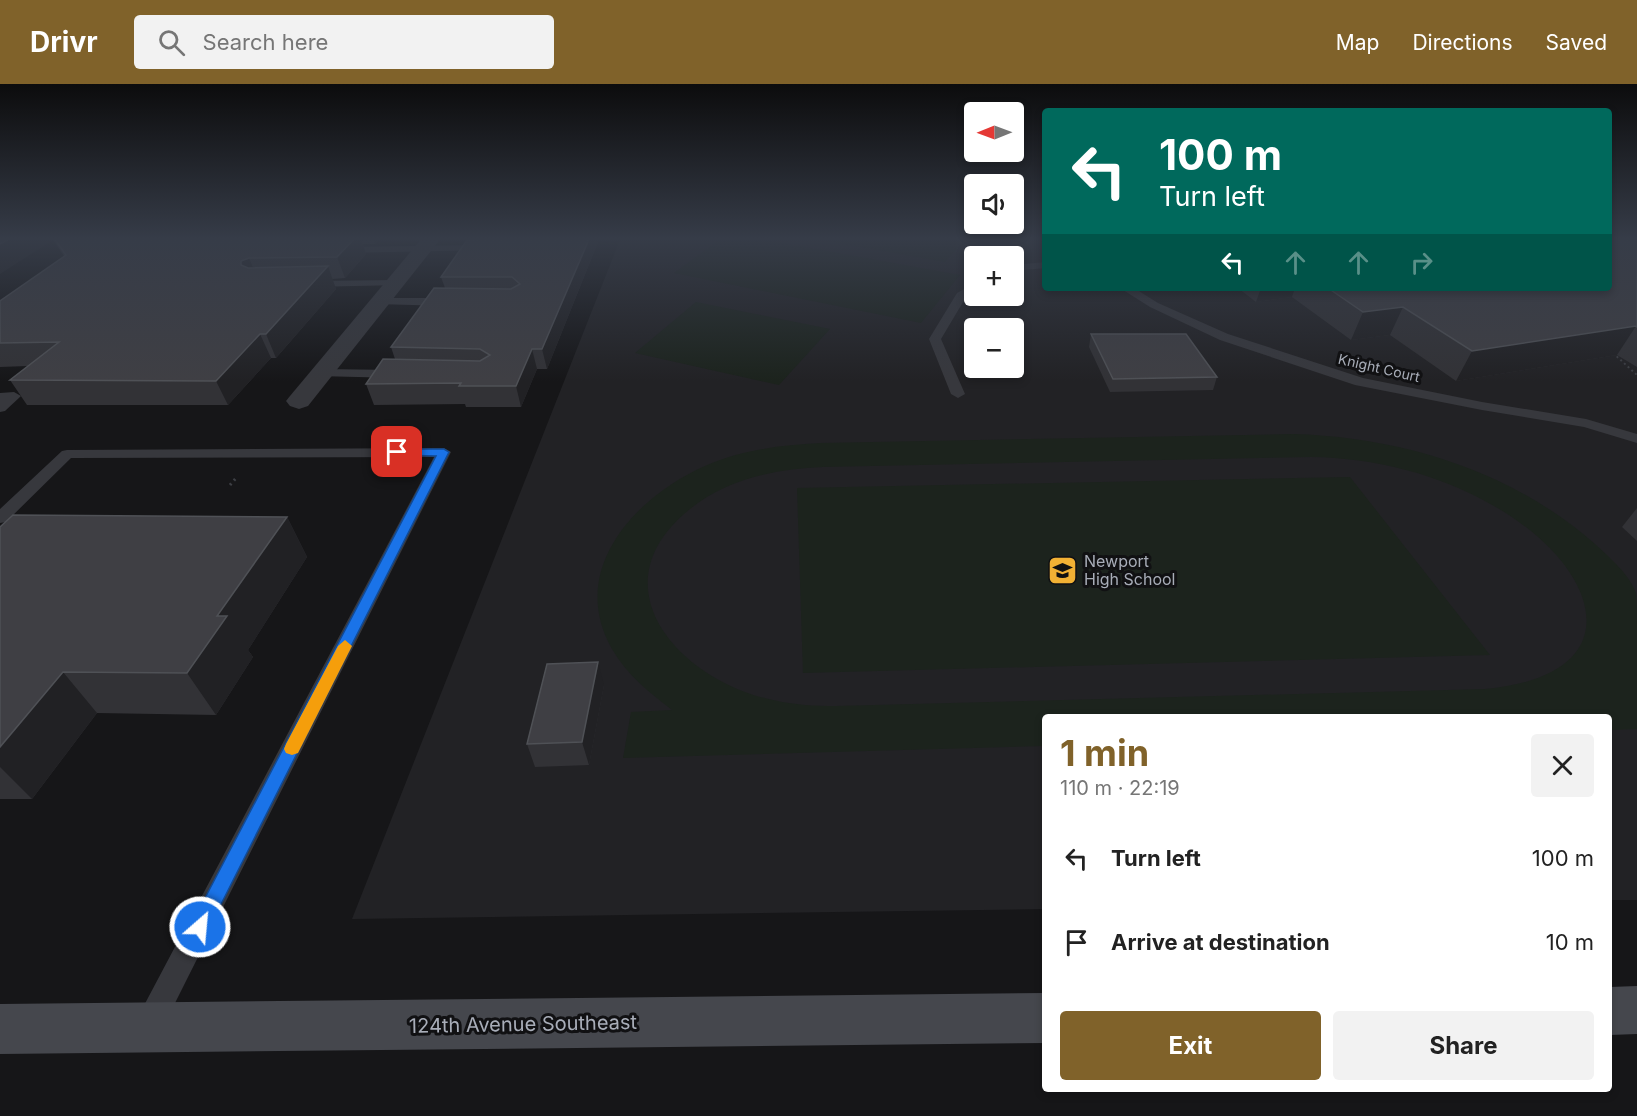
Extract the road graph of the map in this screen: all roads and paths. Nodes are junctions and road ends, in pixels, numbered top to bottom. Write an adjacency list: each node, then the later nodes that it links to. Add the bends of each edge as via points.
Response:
1 (394, 285): 4 (street)
2 (1131, 291): 14 (lane, Knight Court, via 1224,337 1349,378 1586,423)
3 (964, 293): 10 (lane, via 935,339)
4 (380, 302): 5 (lane); 7 (street)
5 (456, 302)
6 (1607, 349): 9 (path)
7 (322, 373): 8 (lane); 12 (street)
8 (415, 374)
9 (1637, 375)
10 (958, 394)
11 (0, 397): 13 (lane, via 14,396)
12 (299, 401)
13 (0, 408)
14 (1637, 439)
15 (0, 518): 19 (lane, via 67,454 444,452)
16 (1637, 1010): 17 (street)
17 (1612, 1011)
18 (1042, 1018): 19 (street, 124th Avenue Southeast)
19 (148, 1028): 20 (street, 124th Avenue Southeast)
20 (0, 1029)

